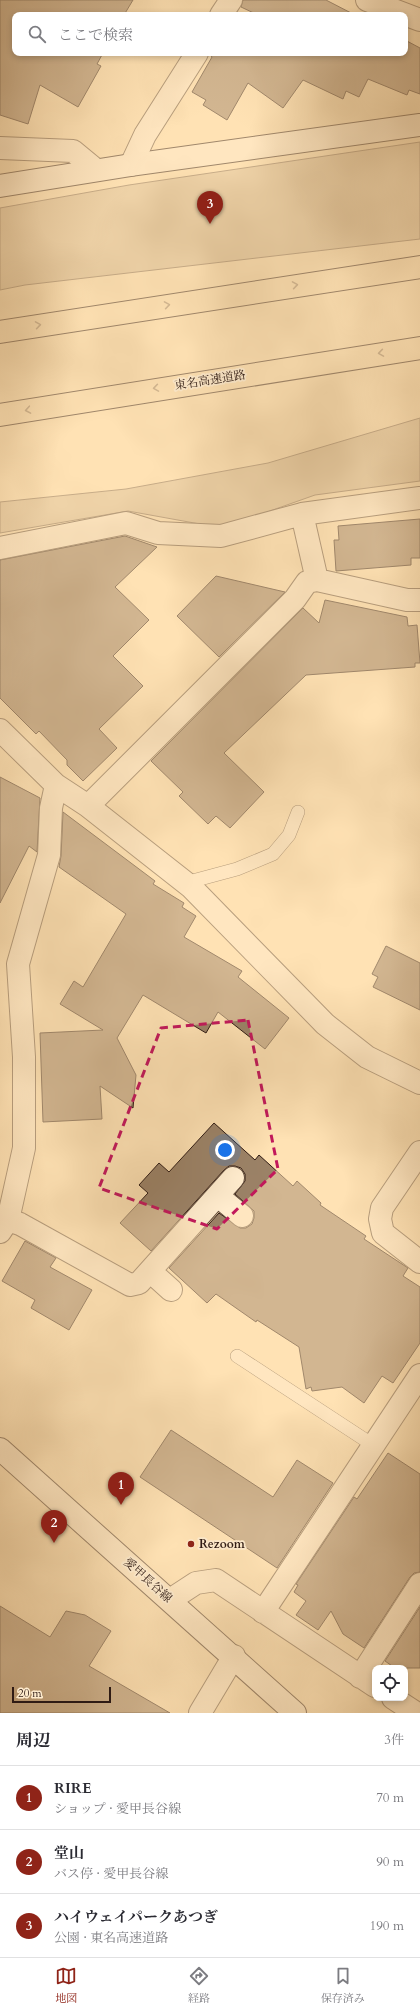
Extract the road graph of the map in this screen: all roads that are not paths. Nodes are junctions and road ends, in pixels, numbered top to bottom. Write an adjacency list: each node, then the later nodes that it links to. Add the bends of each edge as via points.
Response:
1 (231, 0): 3 (street)
2 (367, 0): 4 (street)
3 (223, 12)
4 (399, 12)
5 (408, 15): 6 (street)
6 (420, 20)
7 (195, 56): 10 (street, via 145,134)
8 (420, 126): 10 (street)
9 (0, 148): 11 (street, via 73,151)
10 (131, 165): 11 (street)
11 (96, 170): 12 (street)
12 (0, 186)
13 (420, 267): 14 (highway, one-way to 13)
14 (0, 332)
15 (420, 348): 16 (highway, 東名高速道路, one-way to 16)
16 (0, 415)
17 (420, 498): 18 (street)
18 (302, 514): 19 (street, via 221,536 158,533 126,523); 20 (street)
19 (0, 548)
20 (317, 580): 21 (street, via 406,600); 24 (street, via 307,582 295,599)
21 (420, 600)
22 (0, 730): 23 (street)
23 (56, 785): 24 (street); 32 (street, via 51,808 49,855 18,964 24,1057 24,1148)
24 (88, 806): 26 (street)
25 (298, 812): 26 (lane, via 289,836 274,854 237,869)
26 (185, 883): 27 (street, via 325,1024 367,1057)
27 (420, 1083)
28 (420, 1152): 33 (street, via 382,1208 380,1219 383,1233)
29 (233, 1178): 30 (street)
30 (218, 1196): 31 (street); 34 (street)
31 (242, 1216)
32 (4, 1226): 34 (street, via 20,1224 130,1285 138,1283)
33 (420, 1262)
34 (150, 1271): 35 (street)
35 (171, 1290)
36 (237, 1356): 38 (lane)
37 (420, 1376): 38 (street)
38 (373, 1445): 42 (street)
39 (0, 1449): 41 (street, 愛甲長谷線)
40 (420, 1584): 44 (street)
41 (170, 1600): 42 (street, via 196,1583 216,1580); 43 (street, 愛甲長谷線)
42 (263, 1612): 44 (street)
43 (234, 1656): 46 (street); 47 (street, 愛甲長谷線)
44 (368, 1682)
45 (398, 1701): 48 (street)
46 (200, 1713)
47 (295, 1713)
48 (416, 1713)

